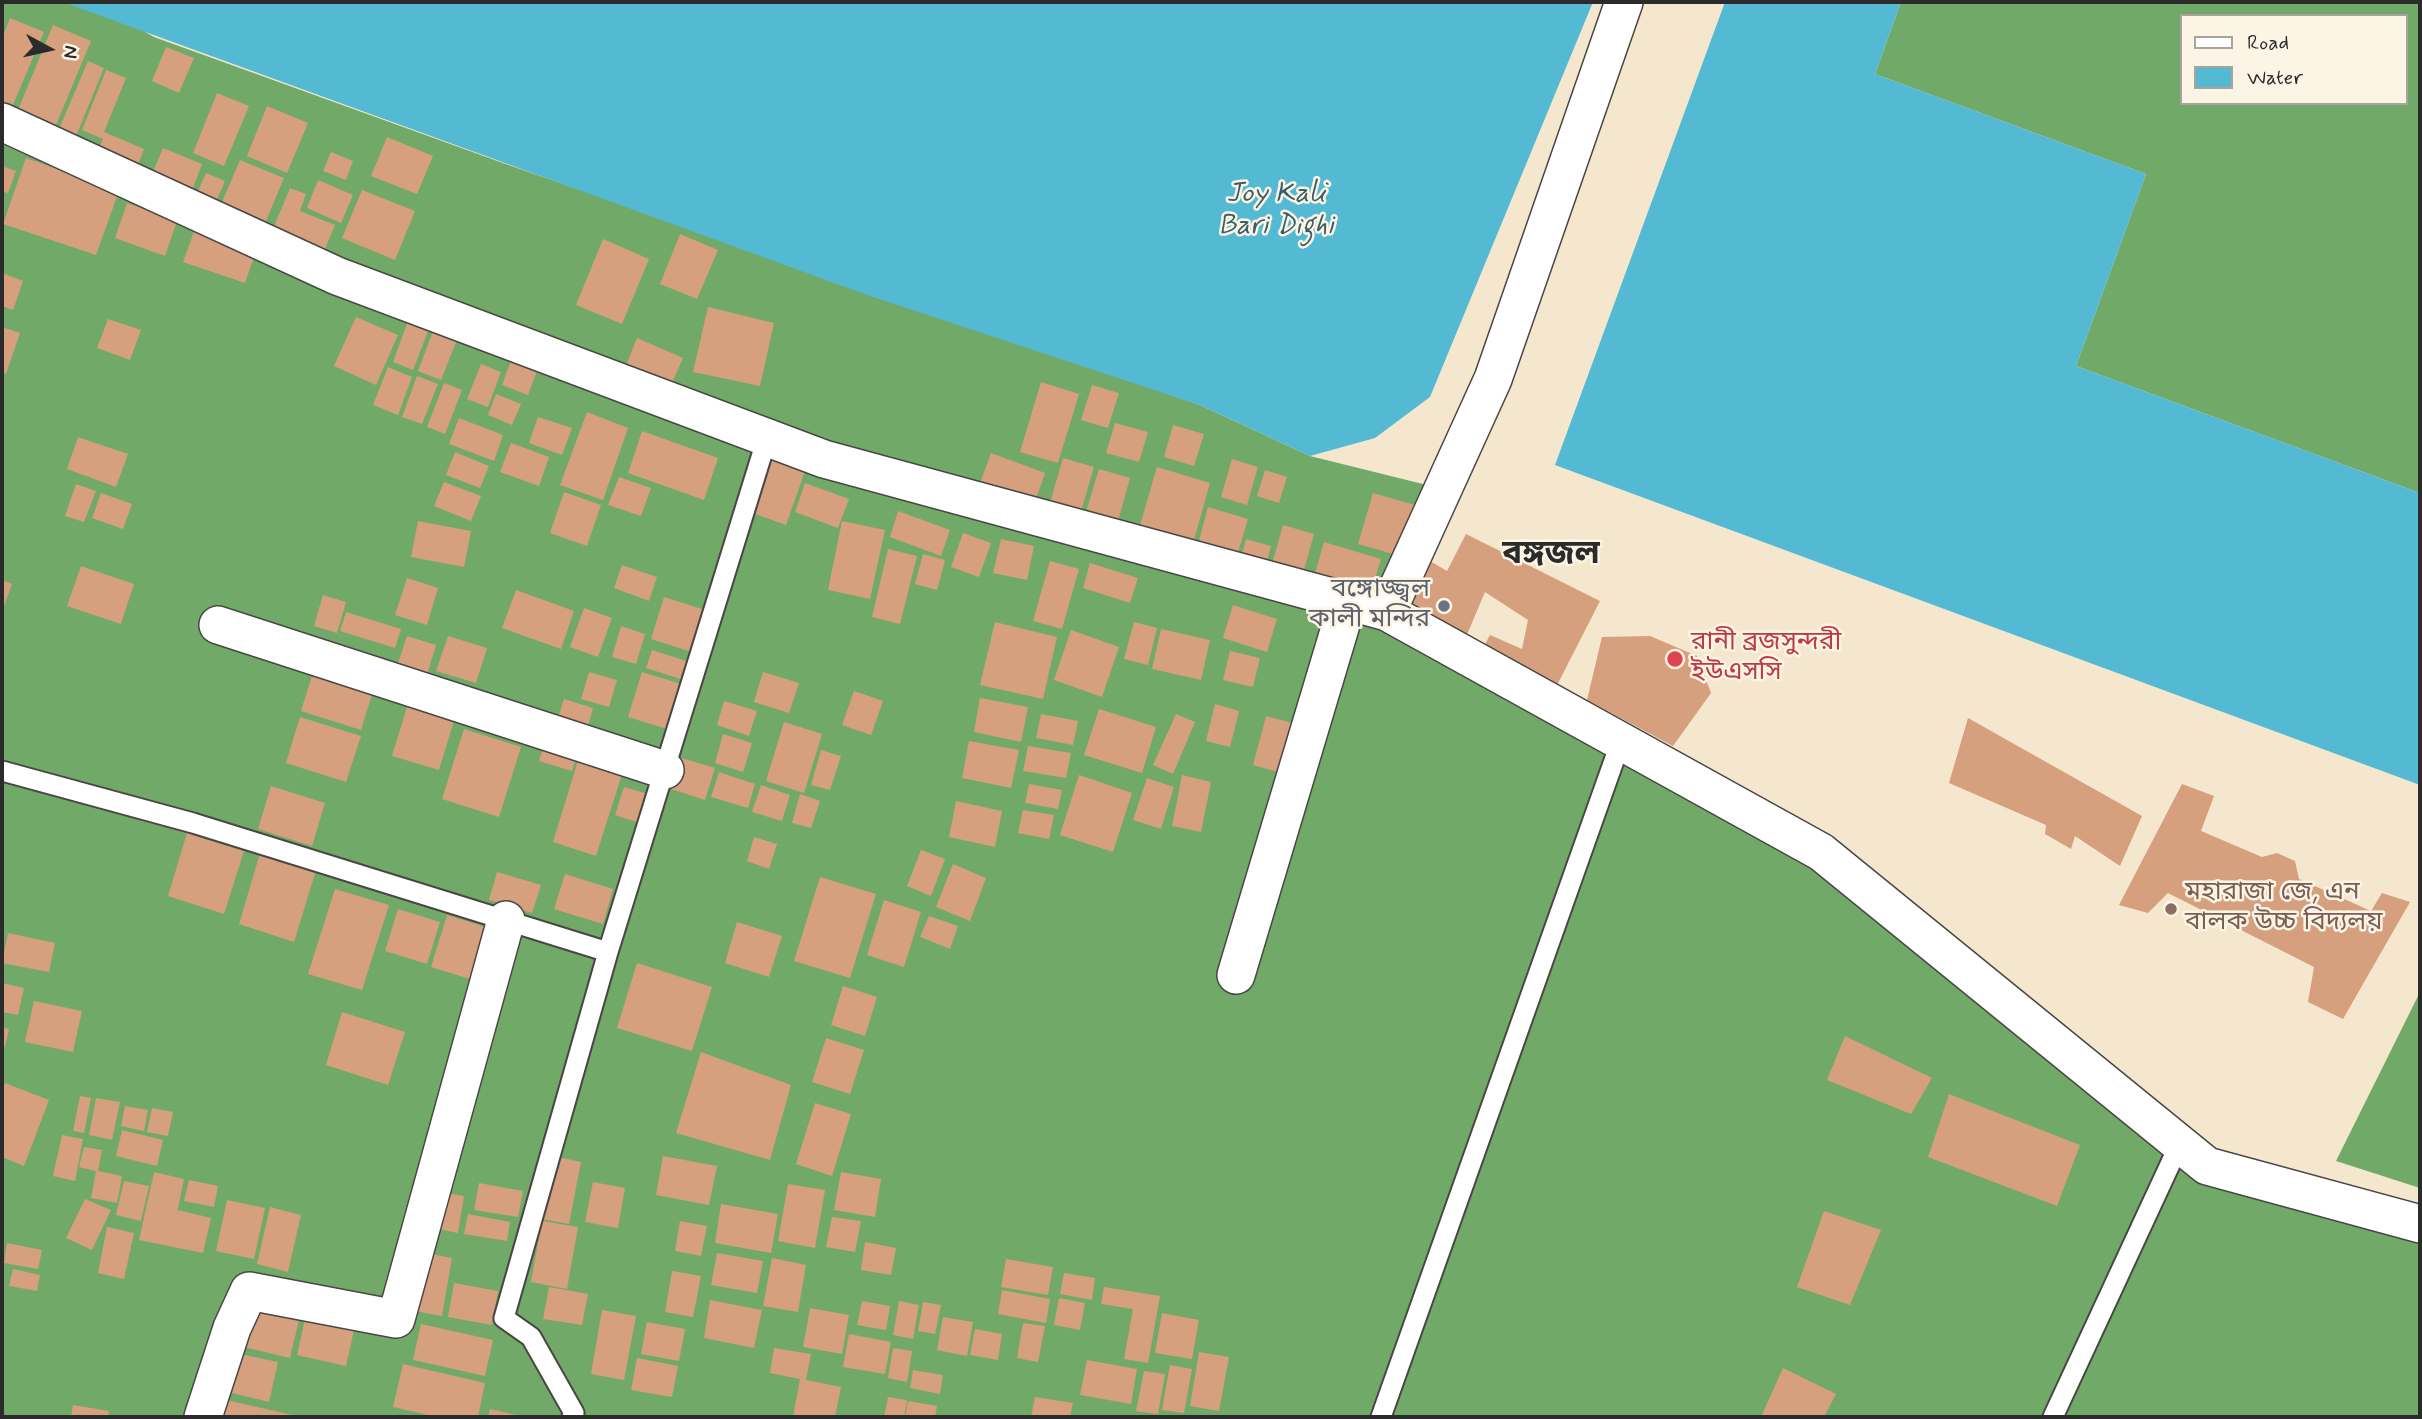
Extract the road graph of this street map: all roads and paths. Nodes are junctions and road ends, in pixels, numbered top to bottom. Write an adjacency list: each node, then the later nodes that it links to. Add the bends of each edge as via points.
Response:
1 (1624, 2): 5 (street, via 1493,379)
2 (2, 122): 3 (street, via 337,276)
3 (767, 438): 4 (street, via 824,459); 8 (lane)
4 (1348, 601): 5 (street); 12 (street)
5 (1387, 612): 7 (street)
6 (218, 625): 8 (street)
7 (1622, 741): 13 (street, via 1821,852); 17 (lane)
8 (664, 770): 11 (lane)
9 (2, 771): 10 (lane, via 193,823)
10 (506, 920): 11 (lane); 15 (street, via 396,1319 249,1291)
11 (608, 952): 16 (lane, via 504,1318 531,1338 574,1413)
12 (1236, 975)
13 (2180, 1143): 14 (street, via 2207,1166); 18 (lane)
14 (2420, 1224)
15 (203, 1417)
16 (572, 1417)
17 (1381, 1417)
18 (2053, 1417)

